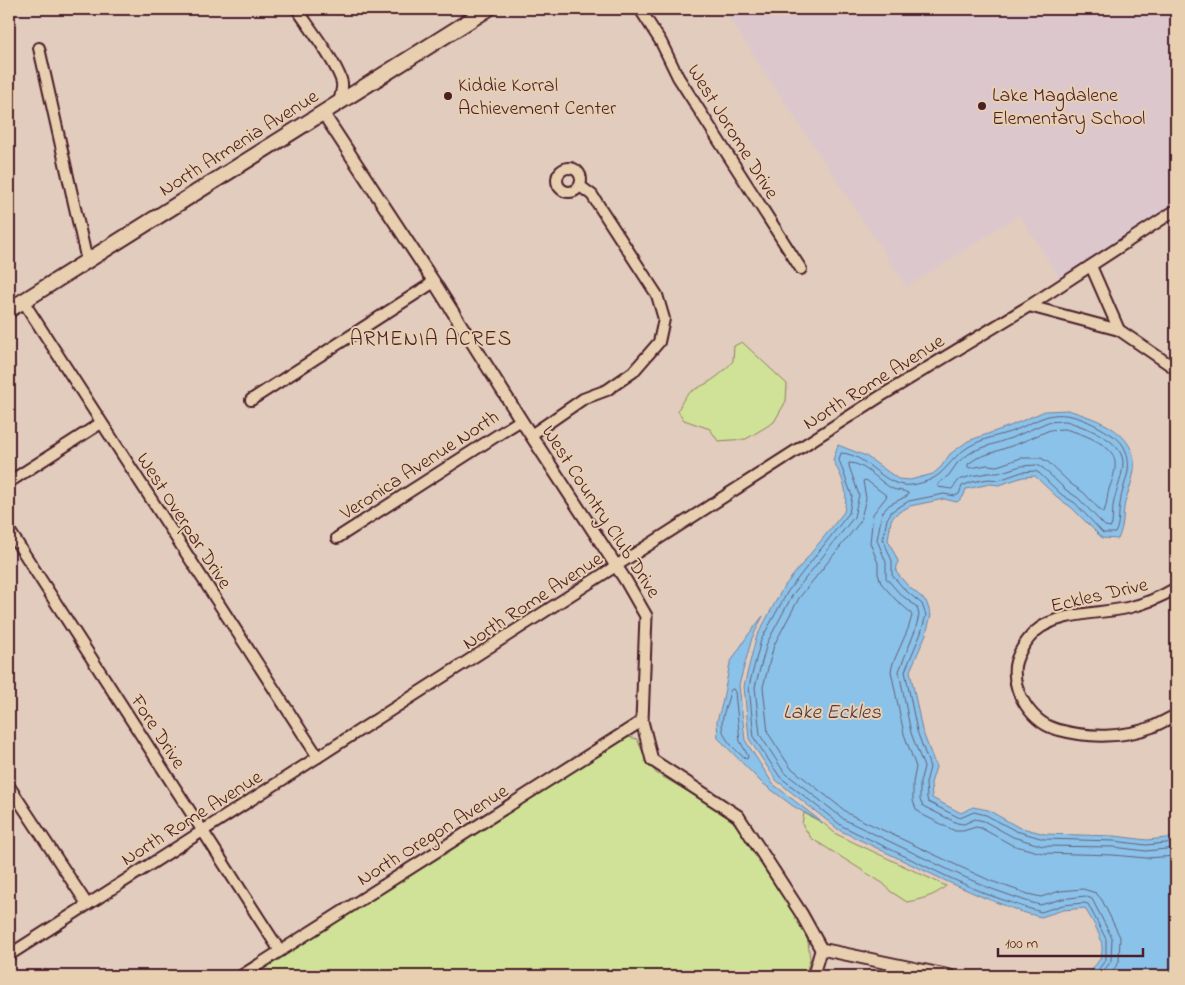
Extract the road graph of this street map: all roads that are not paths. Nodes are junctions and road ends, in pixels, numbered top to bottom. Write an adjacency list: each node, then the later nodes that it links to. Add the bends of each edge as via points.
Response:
1 (297, 9): 5 (street, via 338,74 342,84)
2 (488, 9): 5 (main road, North Armenia Avenue)
3 (640, 9): 11 (street, West Jorome Drive, via 678,77)
4 (39, 48): 9 (street)
5 (339, 102): 6 (main road, North Armenia Avenue)
6 (323, 113): 9 (main road, North Armenia Avenue); 12 (street, West Country Club Drive)
7 (580, 186): 20 (street, via 592,195 657,295 664,319 659,342 633,372 607,390 583,399)
8 (1176, 210): 10 (street, North Rome Avenue)
9 (87, 261): 13 (main road, North Armenia Avenue)
10 (1091, 266): 14 (street, North Rome Avenue); 15 (street)
11 (801, 269)
12 (434, 282): 17 (street); 18 (street, West Country Club Drive)
13 (13, 306): 19 (street, West Overpar Drive)
14 (1029, 306): 15 (street); 24 (street, North Rome Avenue, via 881,396)
15 (1119, 330): 16 (street)
16 (1176, 369)
17 (251, 400)
18 (521, 420): 20 (street, West Country Club Drive); 23 (street, Veronica Avenue North)
19 (101, 423): 21 (street); 28 (street, West Overpar Drive)
20 (531, 435): 24 (street, West Country Club Drive)
21 (9, 482)
22 (9, 530): 30 (street, Fore Drive)
23 (336, 538)
24 (616, 567): 27 (street, West Country Club Drive, via 646,616); 28 (street, North Rome Avenue)
25 (1176, 588): 26 (street, Eckles Drive, via 1128,608 1051,621 1035,631 1020,651 1015,665 1022,698 1031,713 1043,724 1058,730 1110,737 1152,727)
26 (1176, 715)
27 (642, 721): 32 (street, West Country Club Drive, via 652,760 738,816); 33 (street, North Oregon Avenue)
28 (318, 757): 30 (street, North Rome Avenue)
29 (9, 786): 31 (street)
30 (202, 830): 31 (street, North Rome Avenue); 33 (street, Fore Drive)
31 (87, 904): 34 (street, North Rome Avenue)
32 (821, 949): 36 (street); 37 (street)
33 (280, 951): 35 (street, North Oregon Avenue)
34 (9, 955)
35 (241, 976)
36 (813, 976)
37 (950, 976)

